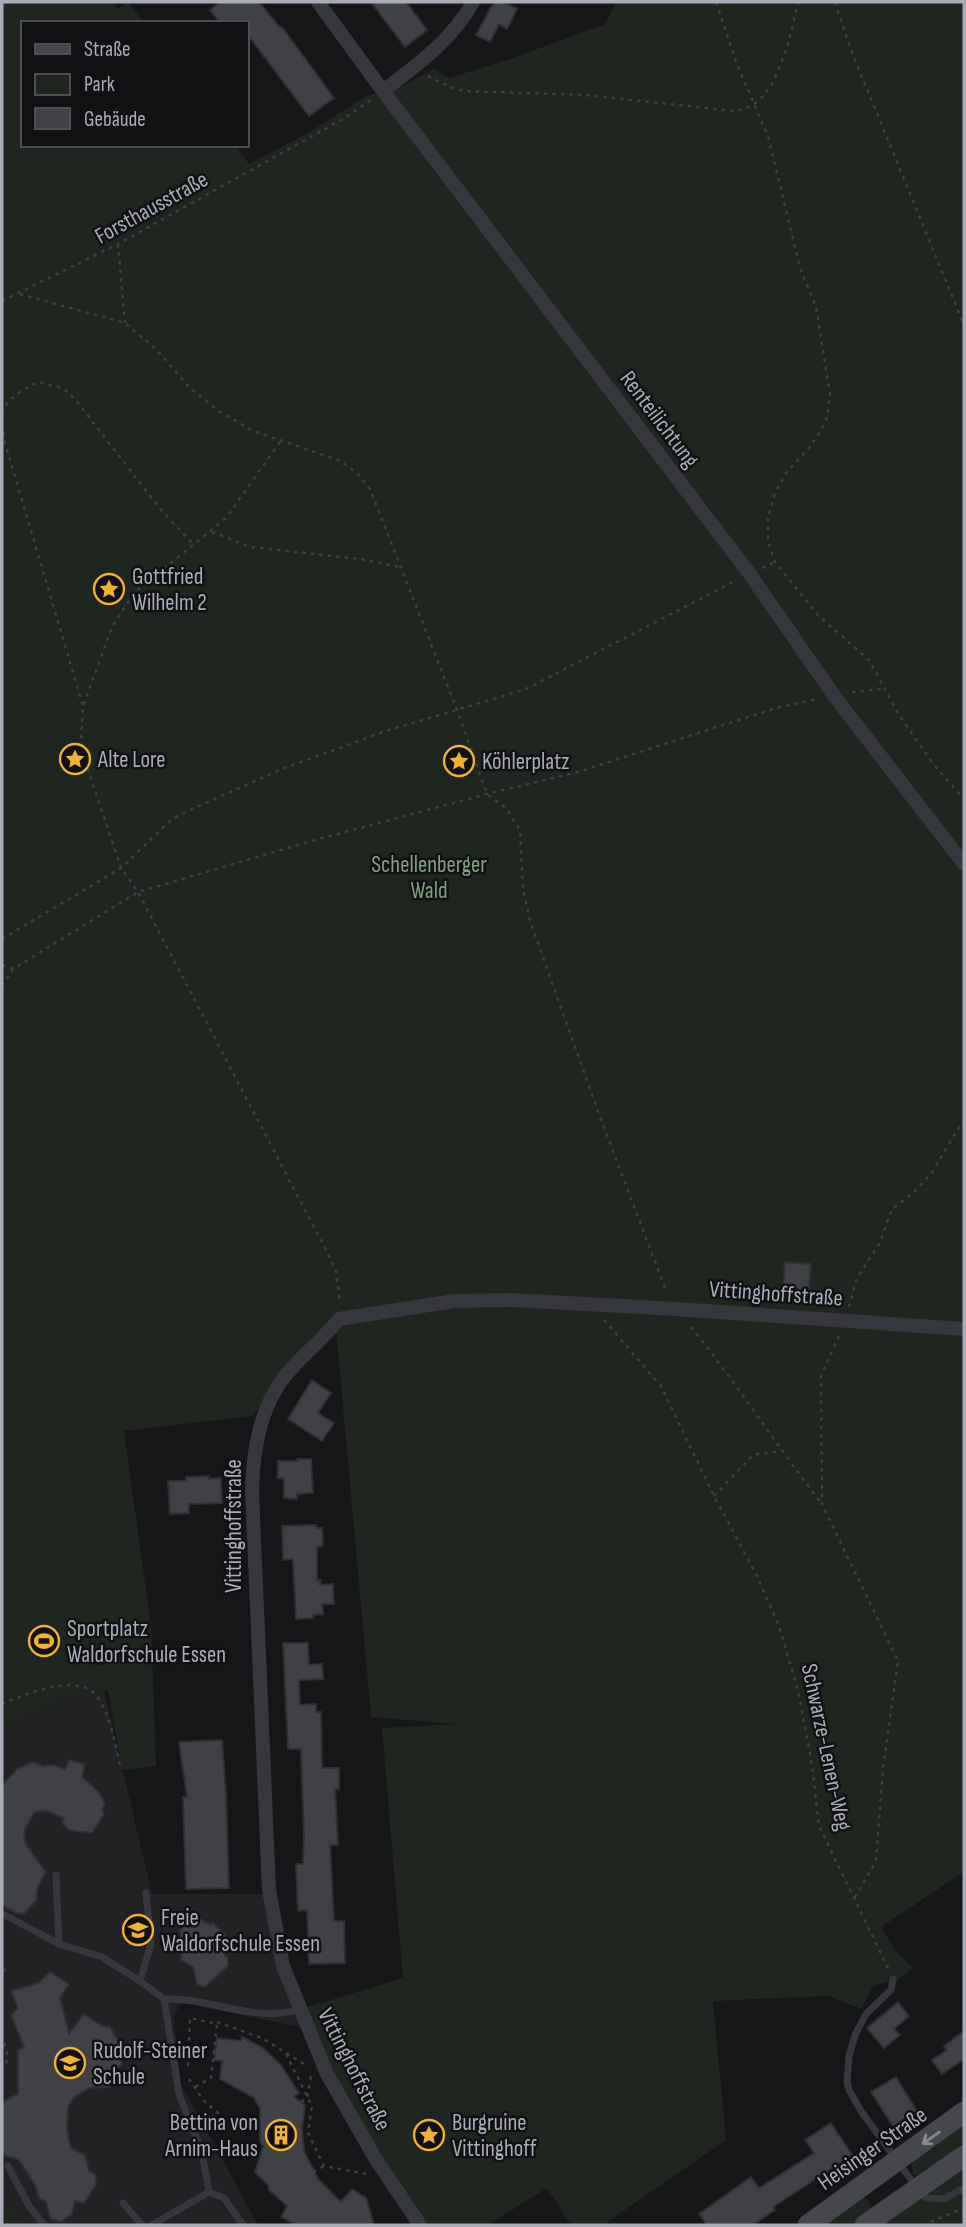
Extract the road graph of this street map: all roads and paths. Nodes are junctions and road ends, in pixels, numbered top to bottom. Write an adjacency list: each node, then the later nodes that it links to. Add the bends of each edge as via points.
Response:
1 (318, 2): 7 (street, Renteilichtung)
2 (473, 2): 6 (street, via 449,36)
3 (716, 2): 8 (path)
4 (798, 2): 8 (path, via 785,53)
5 (835, 2): 13 (path)
6 (412, 69): 7 (street); 8 (path, via 464,91 586,95 720,111)
7 (383, 91): 9 (path, Forsthausstraße, via 344,120); 21 (street, Renteilichtung)
8 (754, 105): 19 (path, via 768,136 800,268 816,307 830,395 826,422 775,493 768,517 768,542)
9 (118, 244): 10 (path, Forsthausstraße); 12 (path)
10 (20, 294): 11 (path, Forsthausstraße); 12 (path)
11 (2, 302)
12 (125, 323): 16 (path, via 217,411)
13 (964, 325)
14 (2, 413): 18 (path, via 13,397 38,382 63,388)
15 (2, 424): 24 (path)
16 (281, 441): 17 (path, via 243,498); 20 (path, via 338,460 356,472 370,489)
17 (211, 532): 18 (path); 20 (path, via 250,547)
18 (193, 544): 24 (path, via 134,593 122,609)
19 (775, 562): 21 (path); 22 (path, via 818,615 869,660)
20 (400, 567): 25 (path)
21 (749, 573): 23 (street, Renteilichtung); 25 (path, via 526,688)
22 (884, 689): 23 (path); 27 (path, via 919,744)
23 (835, 697): 26 (path, via 776,708 578,772); 28 (street, Renteilichtung)
24 (83, 706): 29 (path, via 81,740)
25 (457, 710): 26 (path); 29 (path, via 282,769 199,806 172,819)
26 (487, 793): 30 (path); 37 (path, via 506,808 520,830 530,920)
27 (964, 799)
28 (964, 863)
29 (121, 868): 30 (path); 31 (path)
30 (138, 892): 33 (path); 38 (path, via 325,1248 339,1284)
31 (2, 939)
32 (2, 965): 33 (path)
33 (13, 968): 34 (path)
34 (2, 986)
35 (964, 1119): 39 (path, via 931,1174 892,1209 880,1242 857,1278)
36 (591, 1304): 37 (street, Vittinghoffstraße); 38 (street, Vittinghoffstraße, via 454,1301); 42 (path, Schwarze-Lenen-Weg, via 662,1386)
37 (676, 1309): 39 (street, Vittinghoffstraße); 41 (path, via 724,1367)
38 (339, 1319): 57 (street, Vittinghoffstraße, via 282,1380 266,1408 253,1464 268,1890 284,1966)
39 (846, 1321): 40 (street, Vittinghoffstraße); 43 (path, via 821,1376)
40 (964, 1329)
41 (781, 1451): 42 (path, via 753,1455); 43 (path)
42 (714, 1496): 48 (path, Schwarze-Lenen-Weg, via 779,1626 798,1691 819,1826)
43 (822, 1504): 48 (path, via 898,1661 876,1861)
44 (2, 1704): 45 (path, via 45,1687 76,1685 96,1695 110,1723)
45 (121, 1769)
46 (56, 1875): 50 (lane)
47 (146, 1893): 54 (lane, via 151,1944)
48 (853, 1899): 53 (path, Schwarze-Lenen-Weg)
49 (2, 1914): 50 (lane)
50 (59, 1944): 54 (lane, via 102,1957)
51 (2, 1969): 52 (path)
52 (2, 1977)
53 (893, 1979): 68 (lane, via 891,1990 866,2014 855,2035 847,2081 861,2111)
54 (140, 1981): 55 (lane)
55 (164, 1999): 56 (lane); 75 (lane, via 179,2094 202,2152)
56 (218, 2005): 57 (lane, via 268,2015); 58 (path)
57 (300, 2009): 72 (street, Vittinghoffstraße, via 327,2074)
58 (217, 2024): 60 (path, via 262,2038); 62 (path, via 211,2078); 62 (path, via 190,2018 187,2076)
59 (2, 2035): 61 (path, via 7,2053 6,2066)
60 (286, 2054): 63 (path); 63 (path, via 312,2070)
61 (2, 2064)
62 (195, 2087): 66 (path)
63 (307, 2098): 64 (path); 70 (path, via 312,2106 308,2133)
64 (300, 2102)
65 (964, 2112): 68 (main road, Heisinger Straße, one-way to 68)
66 (226, 2124)
67 (964, 2156): 73 (main road)
68 (897, 2161): 73 (lane); 83 (main road, Heisinger Straße)
69 (8, 2165): 78 (lane)
70 (324, 2166): 71 (path); 72 (path)
71 (313, 2172)
72 (385, 2173): 82 (street, Vittinghoffstraße)
73 (916, 2188): 74 (lane, via 937,2200); 84 (main road)
74 (964, 2189)
75 (209, 2192): 80 (lane); 81 (lane, via 223,2198)
76 (123, 2203): 79 (lane)
77 (964, 2208): 85 (path)
78 (44, 2225)
79 (142, 2225)
80 (152, 2225)
81 (243, 2225)
82 (420, 2225)
83 (808, 2225)
84 (865, 2225)
85 (923, 2225)

